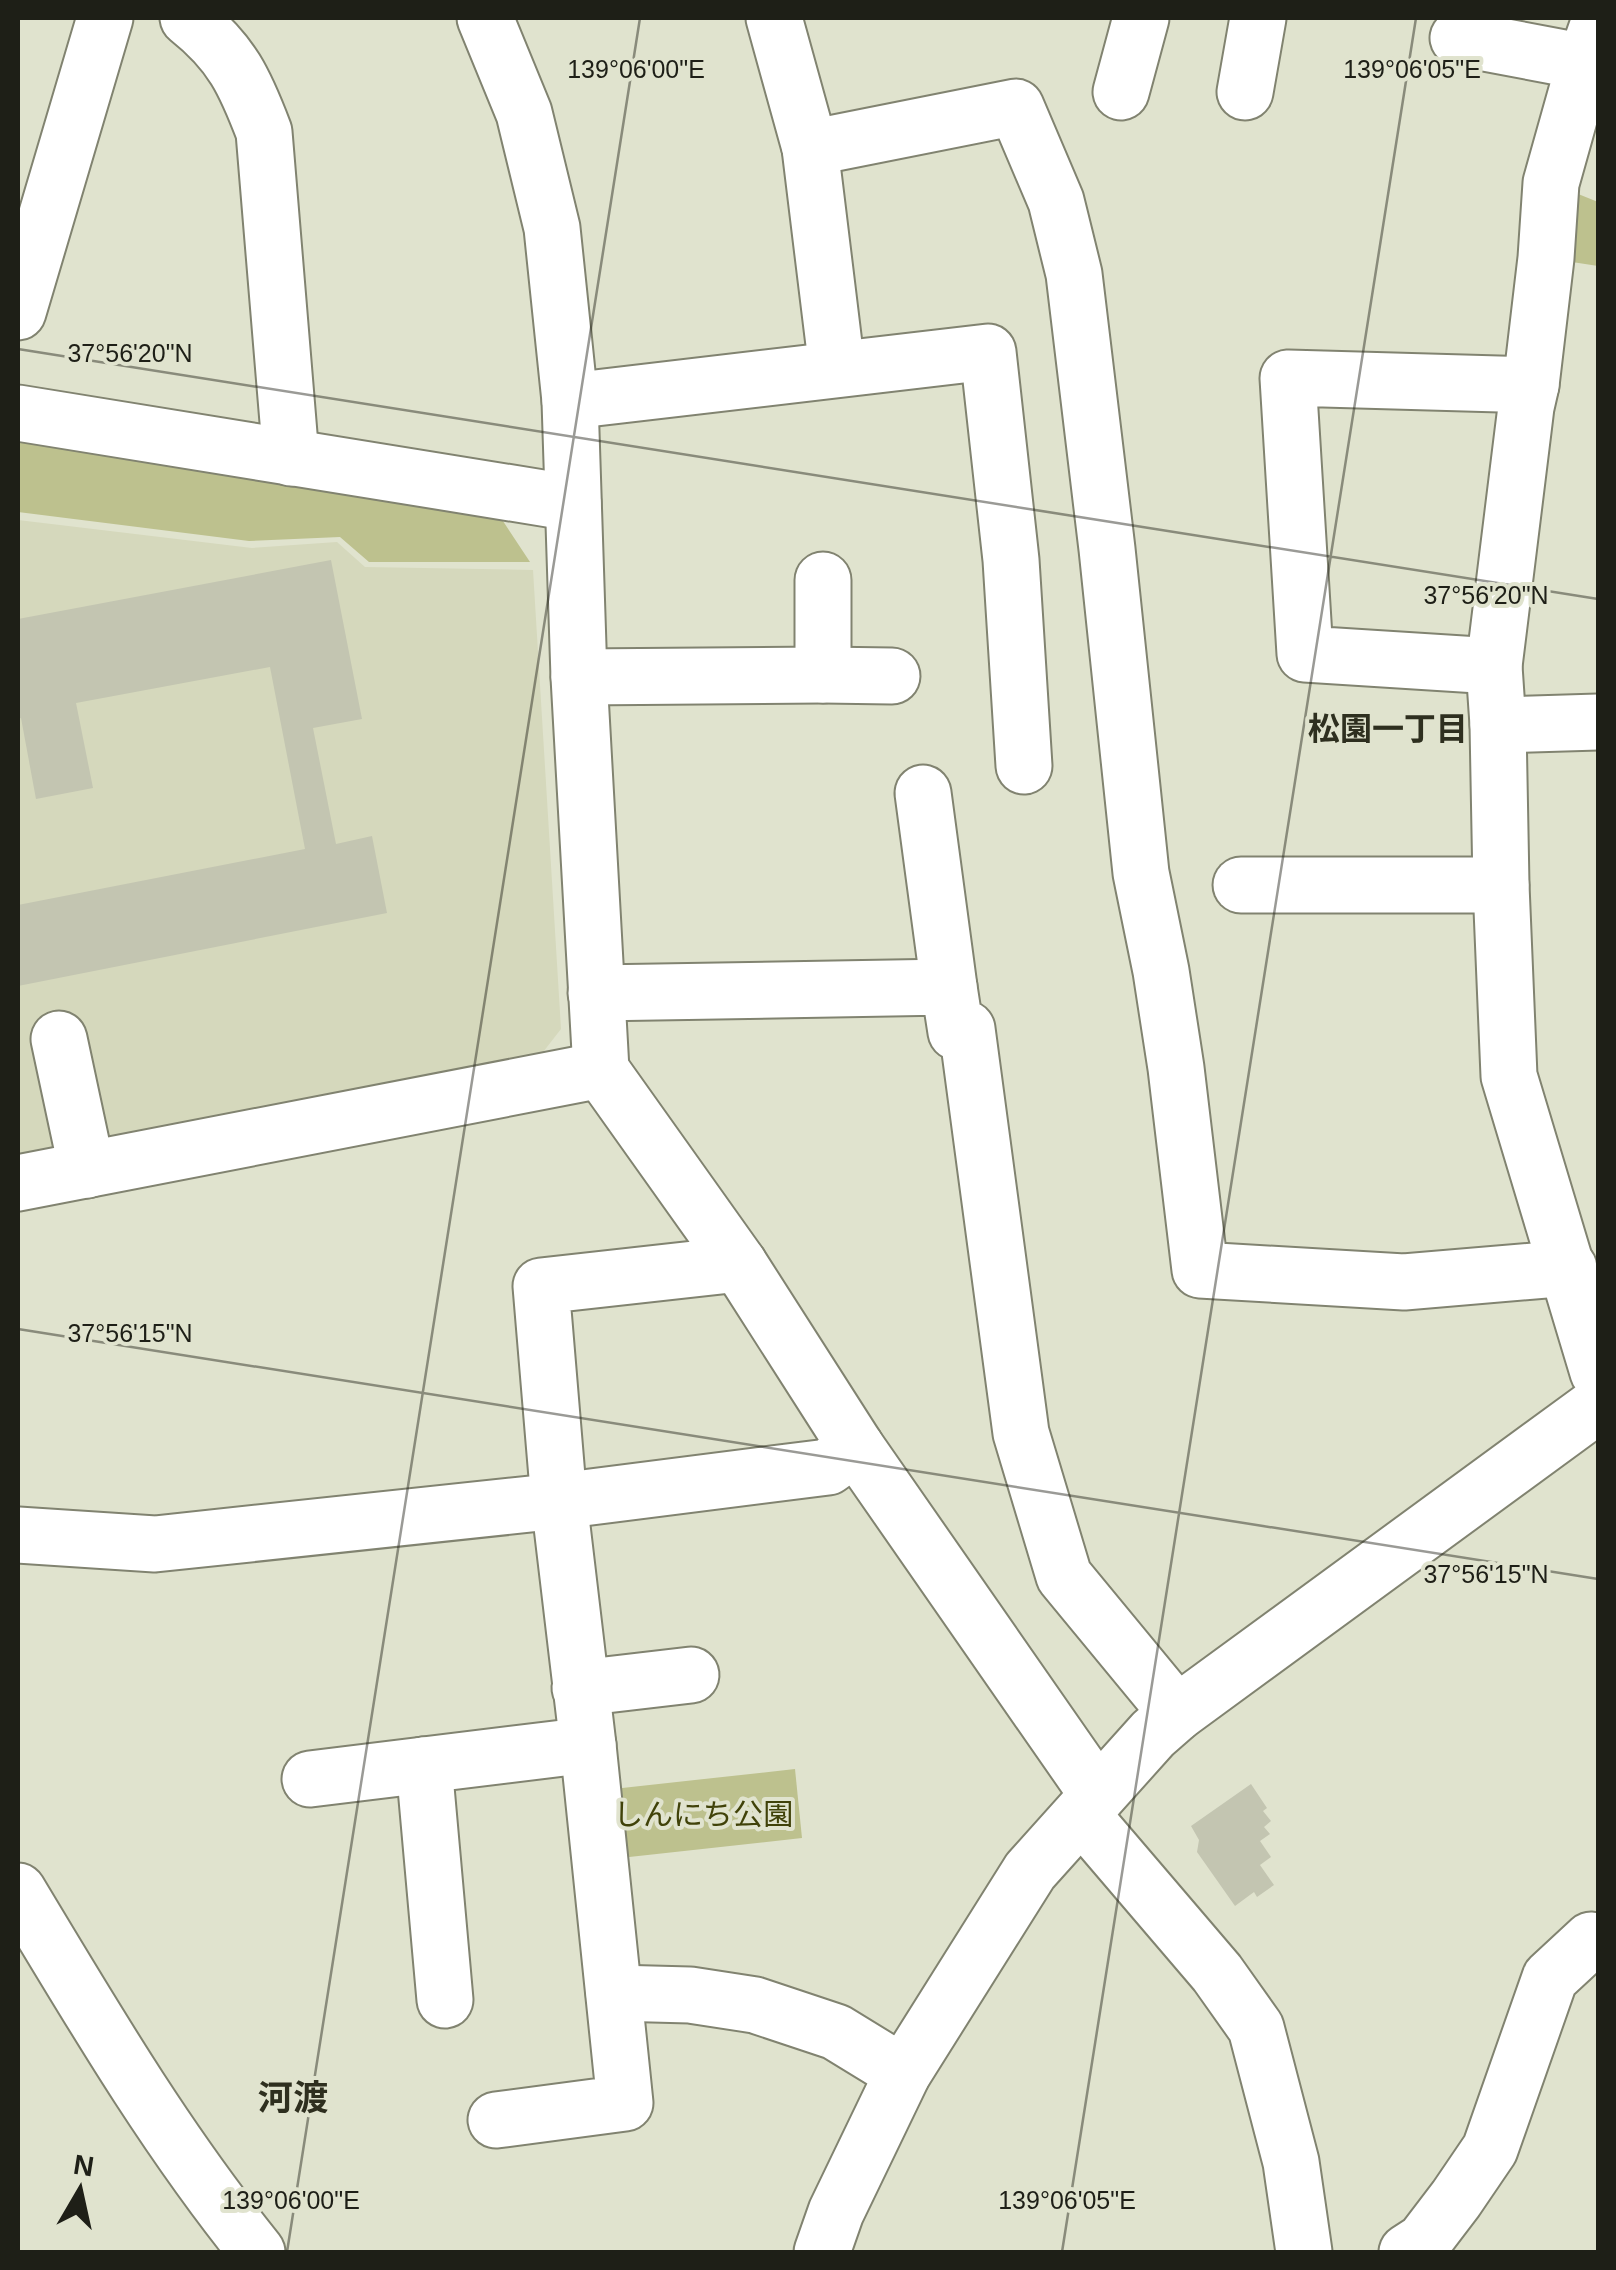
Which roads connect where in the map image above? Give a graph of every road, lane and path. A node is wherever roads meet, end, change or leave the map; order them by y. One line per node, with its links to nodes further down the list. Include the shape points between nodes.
1 (106, 18): 12 (street)
2 (188, 18): 17 (street, via 212,37 245,82 264,132)
3 (485, 18): 15 (street, via 524,113 552,228)
4 (774, 18): 11 (street)
5 (1141, 18): 9 (street)
6 (1258, 18): 10 (street)
7 (1458, 38): 8 (street)
8 (1592, 44): 14 (street, via 1551,183)
9 (1121, 92)
10 (1245, 92)
11 (810, 148): 13 (street); 37 (street, via 1016,107 1056,201 1074,274 1141,873 1173,1048 1200,1270 1404,1282)
12 (18, 312)
13 (838, 369): 15 (street); 26 (street, via 988,352)
14 (1532, 386): 20 (street); 20 (street, via 1288,378 1305,654)
15 (570, 401): 18 (street)
16 (18, 412): 17 (street)
17 (292, 458): 18 (street)
18 (572, 503): 23 (street)
19 (824, 580): 21 (street)
20 (1494, 666): 25 (street)
21 (823, 674): 22 (street); 23 (street)
22 (892, 676)
23 (578, 677): 31 (street)
24 (1598, 722): 25 (street)
25 (1498, 725): 29 (street)
26 (1024, 766)
27 (923, 794): 30 (street)
28 (1241, 885): 29 (street)
29 (1501, 885): 37 (street, via 1509,1076)
30 (949, 987): 31 (street); 45 (street, via 956,1032 968,1029 1021,1432 1064,1576)
31 (596, 993): 33 (street)
32 (59, 1039): 34 (street)
33 (600, 1070): 34 (street); 36 (street)
34 (87, 1170): 35 (street)
35 (18, 1184)
36 (739, 1264): 40 (street); 41 (street, via 541,1286)
37 (1569, 1268): 38 (street)
38 (1598, 1372)
39 (1598, 1405): 45 (street)
40 (856, 1448): 41 (street, via 828,1467); 49 (street)
41 (559, 1501): 42 (street, via 155,1544); 44 (street)
42 (18, 1535)
43 (692, 1674): 44 (street)
44 (580, 1688): 46 (street)
45 (1177, 1713): 49 (street)
46 (588, 1745): 47 (street); 52 (street)
47 (424, 1765): 48 (street); 53 (street)
48 (310, 1778)
49 (1090, 1805): 54 (street, via 1030,1870); 58 (street, via 1256,2028 1291,2162)
50 (18, 1891): 56 (street, via 109,2043)
51 (1596, 1935): 59 (street, via 1550,1978 1490,2149 1424,2241)
52 (614, 1993): 54 (street, via 755,2005 836,2032); 55 (street, via 625,2103)
53 (446, 2000)
54 (902, 2074): 57 (street)
55 (496, 2120)
56 (257, 2252)
57 (822, 2252)
58 (1304, 2252)
59 (1407, 2252)

